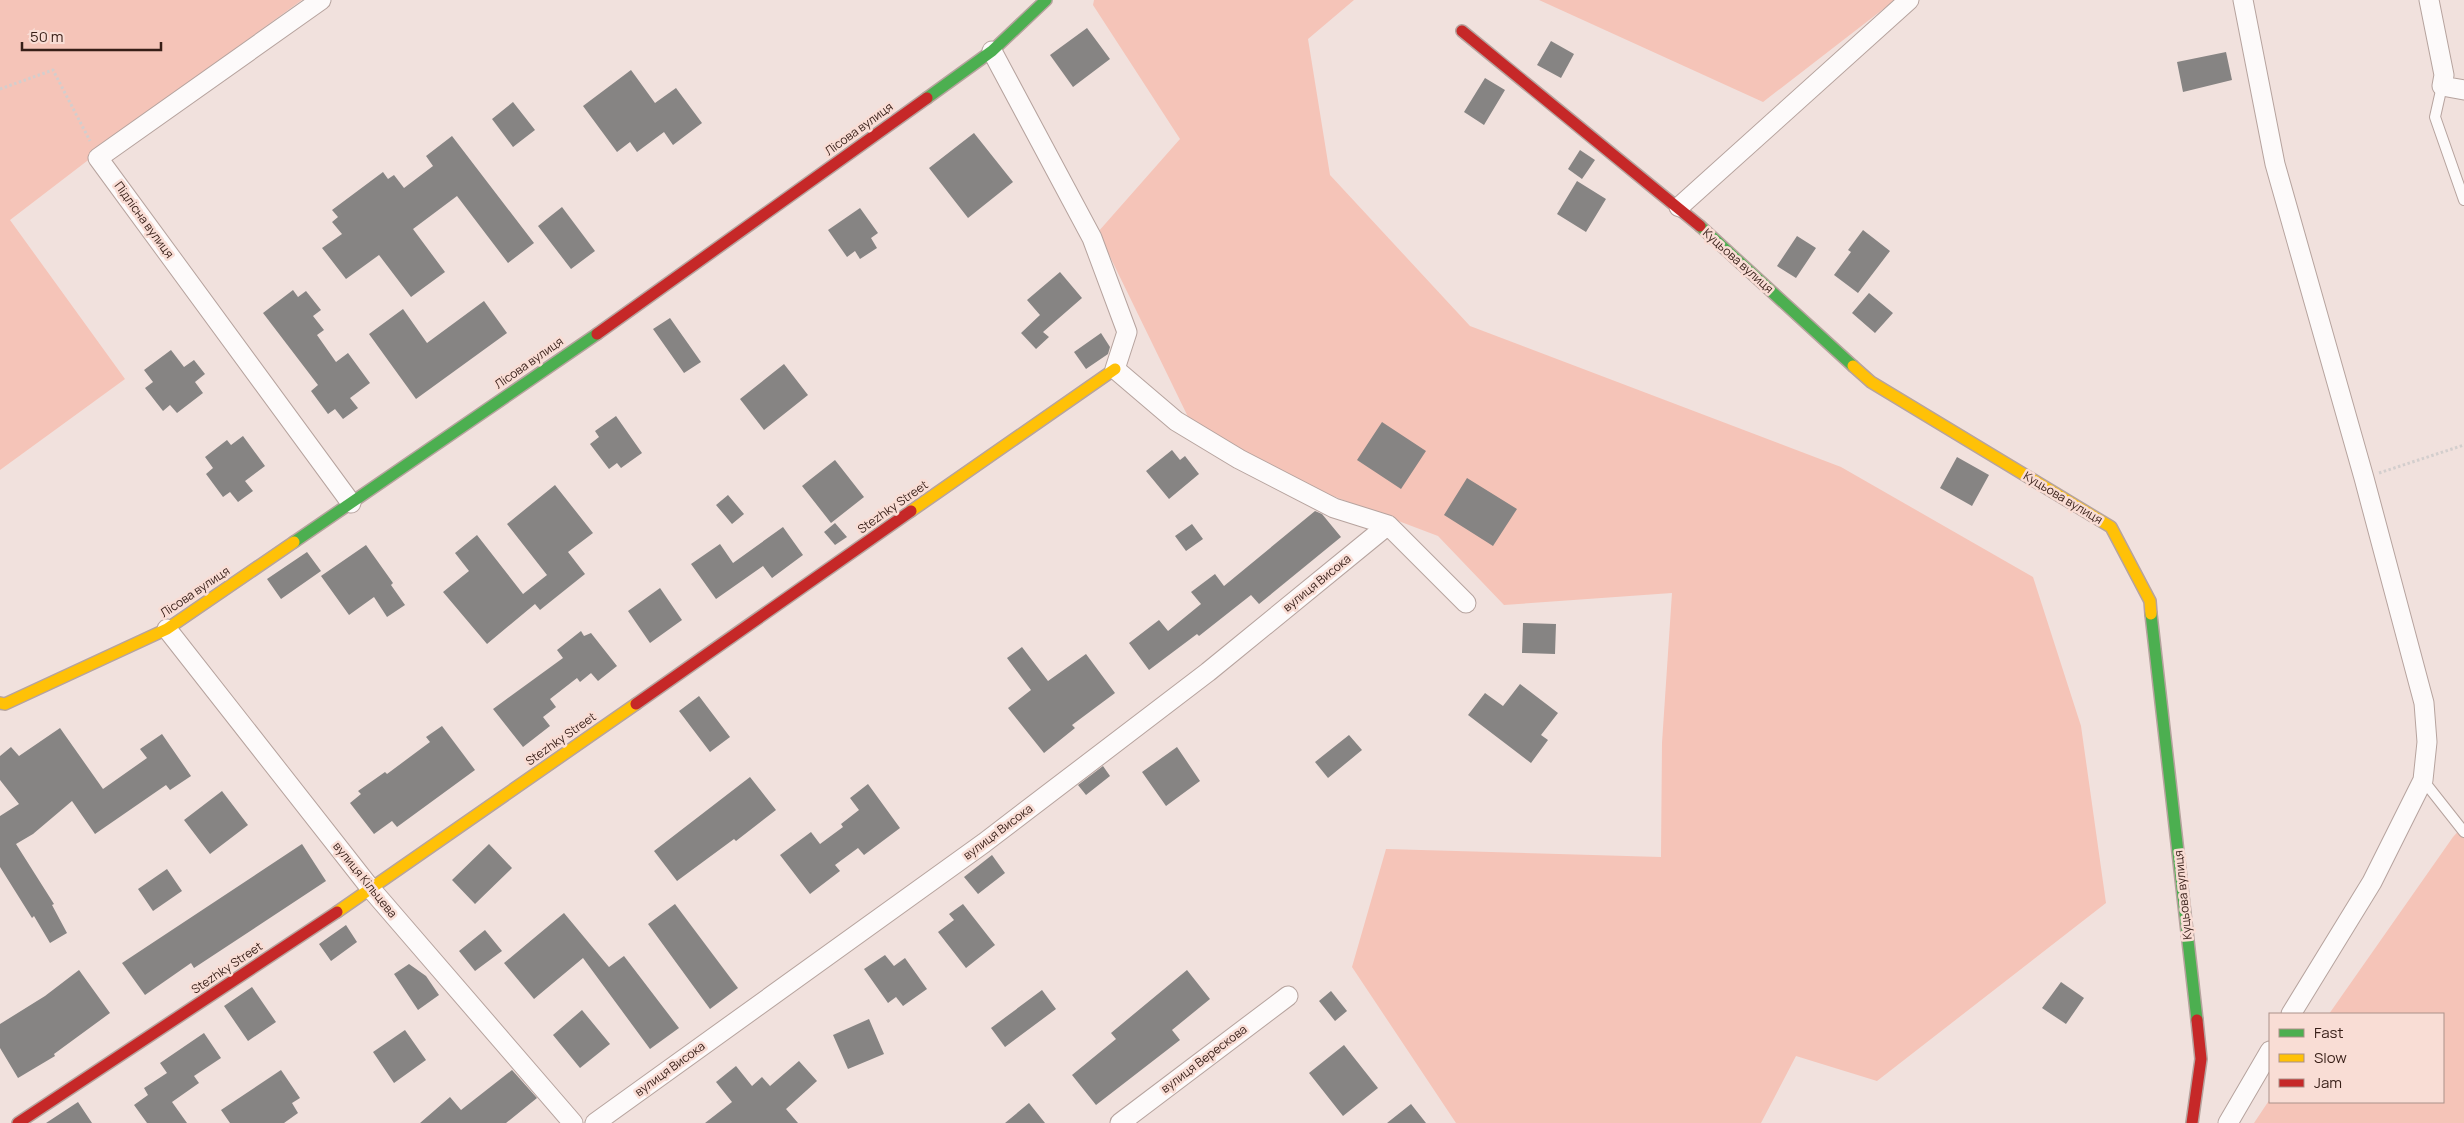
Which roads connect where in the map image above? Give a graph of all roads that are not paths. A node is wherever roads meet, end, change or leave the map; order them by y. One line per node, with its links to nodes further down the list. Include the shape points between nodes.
1 (321, 0): 13 (street, Підлісна вулиця, via 98,158)
2 (1046, 0): 7 (street, Лісова вулиця)
3 (1909, 0): 11 (street)
4 (2244, 0): 18 (street, via 2275,164 2424,703 2427,742)
5 (2429, 0): 8 (street, via 2444,75)
6 (1462, 31): 11 (street, Куцьова вулиця)
7 (992, 51): 12 (street, via 1092,238 1127,332); 13 (street, Лісова вулиця, via 622,316)
8 (2442, 86): 9 (street); 10 (lane, via 2435,117)
9 (2464, 90)
10 (2464, 200)
11 (1679, 207): 28 (street, Куцьова вулиця, via 1871,382 2111,527 2150,601 2201,1059)
12 (1114, 369): 14 (street, via 1176,421 1239,459 1334,508); 20 (street, Stezhky Street)
13 (351, 503): 16 (street, Лісова вулиця)
14 (1388, 525): 15 (street); 26 (street, вулиця Висока, via 1208,672 984,843)
15 (1466, 603)
16 (167, 629): 17 (street, Лісова вулиця); 20 (street, вулиця Кільцева)
17 (0, 704)
18 (2423, 780): 19 (lane); 22 (street, via 2372,882)
19 (2464, 832)
20 (370, 889): 24 (street, Stezhky Street); 25 (street, вулиця Кільцева)
21 (1288, 996): 27 (street, вулиця Верескова)
22 (2293, 1013)
23 (2269, 1053): 29 (street)
24 (18, 1123)
25 (573, 1123)
26 (595, 1123)
27 (1120, 1123)
28 (2192, 1123)
29 (2228, 1123)

